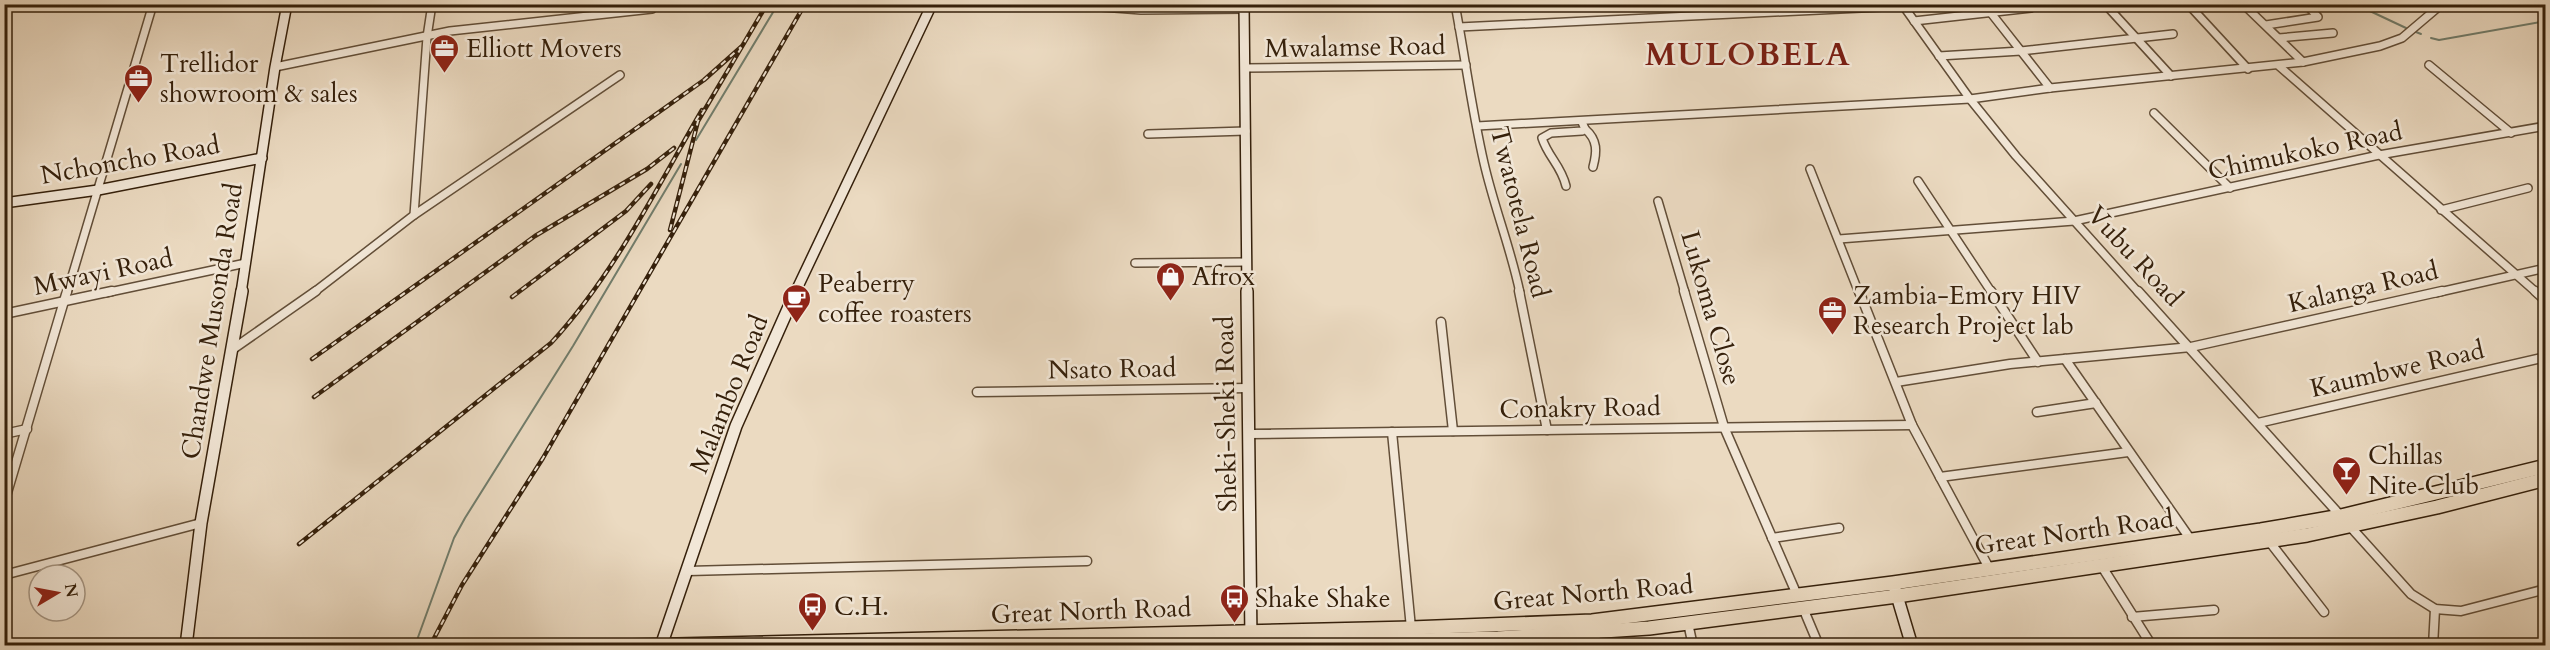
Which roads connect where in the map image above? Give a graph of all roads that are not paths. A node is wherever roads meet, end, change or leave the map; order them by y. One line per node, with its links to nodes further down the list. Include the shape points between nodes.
1 (153, 4): 55 (street)
2 (287, 4): 33 (street, Chandwe Musonda Road)
3 (432, 4): 24 (street)
4 (932, 4): 105 (street, Malambo Road, via 736,426)
5 (1062, 4): 15 (street, via 1141,10)
6 (1455, 4): 21 (street, Twatotela Road)
7 (2069, 4): 14 (street)
8 (2105, 4): 25 (street)
9 (2188, 4): 35 (street)
10 (2243, 4): 20 (street)
11 (2306, 4): 20 (street, via 2318,17)
12 (2442, 4): 29 (street, via 2402,38)
13 (1903, 5): 19 (street, Vubu Road); 21 (street)
14 (2061, 5)
15 (1244, 7): 34 (street, Sheki-Sheki Road)
16 (2031, 8): 18 (street)
17 (652, 9): 24 (street, via 439,32)
18 (1991, 13): 19 (street); 27 (street)
19 (1914, 21): 28 (street, Vubu Road)
20 (2266, 26): 26 (street)
21 (1459, 27): 30 (street, Twatotela Road)
22 (2333, 33): 26 (street)
23 (2173, 34): 25 (street)
24 (427, 37): 33 (street); 59 (street)
25 (2138, 38): 27 (street); 37 (street)
26 (2279, 38): 29 (street)
27 (2021, 51): 28 (street); 38 (street)
28 (1939, 56): 39 (street, Vubu Road)
29 (2303, 62): 32 (street)
30 (1466, 65): 34 (street, Mwalamse Road); 42 (street, Twatotela Road)
31 (2429, 65): 45 (street)
32 (2279, 66): 35 (street); 47 (street)
33 (275, 67): 48 (street, Chandwe Musonda Road)
34 (1245, 68): 44 (street, Sheki-Sheki Road)
35 (2248, 69): 37 (street)
36 (620, 75): 59 (street)
37 (2171, 76): 38 (street)
38 (2050, 88): 39 (street)
39 (1970, 99): 41 (street); 60 (street, Vubu Road)
40 (2154, 113): 53 (street)
41 (1583, 125): 42 (street); 49 (street, via 1597,150); 52 (street, via 1542,138 1562,170)
42 (1477, 126): 86 (street, Twatotela Road, via 1491,193 1512,255)
43 (2546, 126): 45 (street, Chimukoko Road)
44 (1246, 131): 46 (street); 63 (street, Sheki-Sheki Road)
45 (2511, 133): 47 (street, Chimukoko Road)
46 (1149, 134)
47 (2379, 155): 53 (street, Chimukoko Road); 58 (street)
48 (262, 158): 55 (street, Nchoncho Road); 64 (street, Chandwe Musonda Road)
49 (1593, 167)
50 (1810, 169): 62 (street)
51 (1918, 182): 61 (street)
52 (1566, 186)
53 (2230, 188): 60 (street, Chimukoko Road)
54 (2528, 188): 58 (street)
55 (98, 190): 57 (street, Nchoncho Road); 68 (street)
56 (1658, 201): 84 (street, Lukoma Close)
57 (4, 203)
58 (2441, 210): 67 (street)
59 (414, 215): 73 (street, via 333,279)
60 (2074, 221): 61 (street, Chimukoko Road); 72 (street, Vubu Road)
61 (1951, 232): 62 (street, Chimukoko Road); 76 (street)
62 (1839, 239): 77 (street)
63 (1247, 262): 65 (street); 78 (street, Sheki-Sheki Road)
64 (246, 263): 68 (street, Mwayi Road); 73 (street, Chandwe Musonda Road)
65 (1135, 263)
66 (2546, 268): 67 (street, Kalanga Road)
67 (2515, 274): 69 (street); 72 (street, Kalanga Road)
68 (65, 301): 70 (street, Mwayi Road); 85 (street)
69 (2546, 301)
70 (4, 314)
71 (1440, 322): 87 (street)
72 (2191, 347): 75 (street, Kalanga Road); 82 (street, Vubu Road)
73 (233, 349): 97 (street, Chandwe Musonda Road)
74 (2546, 357): 82 (street, Kaumbwe Road)
75 (2065, 358): 76 (street, Kalanga Road); 80 (street)
76 (2038, 362): 77 (street, Kalanga Road)
77 (1896, 382): 83 (street)
78 (1248, 388): 79 (street, Nsato Road); 90 (street, Sheki-Sheki Road)
79 (977, 392)
80 (2096, 404): 81 (street); 91 (street)
81 (2037, 412)
82 (2258, 423): 96 (street, Vubu Road)
83 (1912, 425): 84 (street, Conakry Road); 93 (street)
84 (1724, 427): 86 (street, Conakry Road); 99 (street, Lukoma Close)
85 (27, 429): 89 (street); 95 (street)
86 (1547, 430): 87 (street, Conakry Road)
87 (1453, 431): 88 (street, Conakry Road)
88 (1392, 432): 90 (street, Conakry Road); 115 (street)
89 (4, 434)
90 (1249, 434): 117 (street, Sheki-Sheki Road)
91 (2128, 452): 93 (street); 100 (street)
92 (2546, 466): 96 (main road, Great North Road)
93 (1940, 477): 104 (street)
94 (2546, 479): 96 (main road, Great North Road)
95 (4, 503)
96 (2346, 521): 100 (main road, Great North Road); 101 (main road, Great North Road); 110 (street, Vubu Road, via 2411,594)
97 (201, 524): 106 (street); 120 (street, Chandwe Musonda Road)
98 (1839, 528): 99 (street)
99 (1772, 538): 109 (street, Lukoma Close)
100 (2191, 540): 104 (main road, Great North Road)
101 (2270, 541): 103 (main road, Great North Road); 112 (street)
102 (1087, 561): 105 (street)
103 (2101, 565): 107 (main road, Great North Road); 113 (street)
104 (1989, 568): 107 (main road, Great North Road)
105 (688, 571): 122 (street, Malambo Road)
106 (4, 575)
107 (1895, 589): 109 (main road, Great North Road); 126 (street)
108 (2546, 589): 110 (street, via 2461,611)
109 (1800, 602): 114 (main road, Great North Road); 116 (main road, Great North Road); 125 (street, Lukoma Close)
110 (2435, 609): 128 (street)
111 (2214, 610): 113 (street)
112 (2324, 612)
113 (2132, 617): 127 (street)
114 (1688, 623): 116 (main road, Great North Road); 124 (street)
115 (1411, 628): 116 (main road, Great North Road); 117 (main road, Great North Road)
116 (1595, 633): 119 (main road, Great North Road)
117 (1252, 640): 118 (main road, Great North Road); 119 (main road, Great North Road); 123 (main road, Great North Road)
118 (964, 642): 122 (main road, Great North Road)
119 (1396, 643)
120 (186, 645)
121 (633, 645): 122 (main road, Great North Road)
122 (662, 645)
123 (1163, 645)
124 (1693, 645)
125 (1819, 645)
126 (1912, 645)
127 (2152, 645)
128 (2433, 645)

